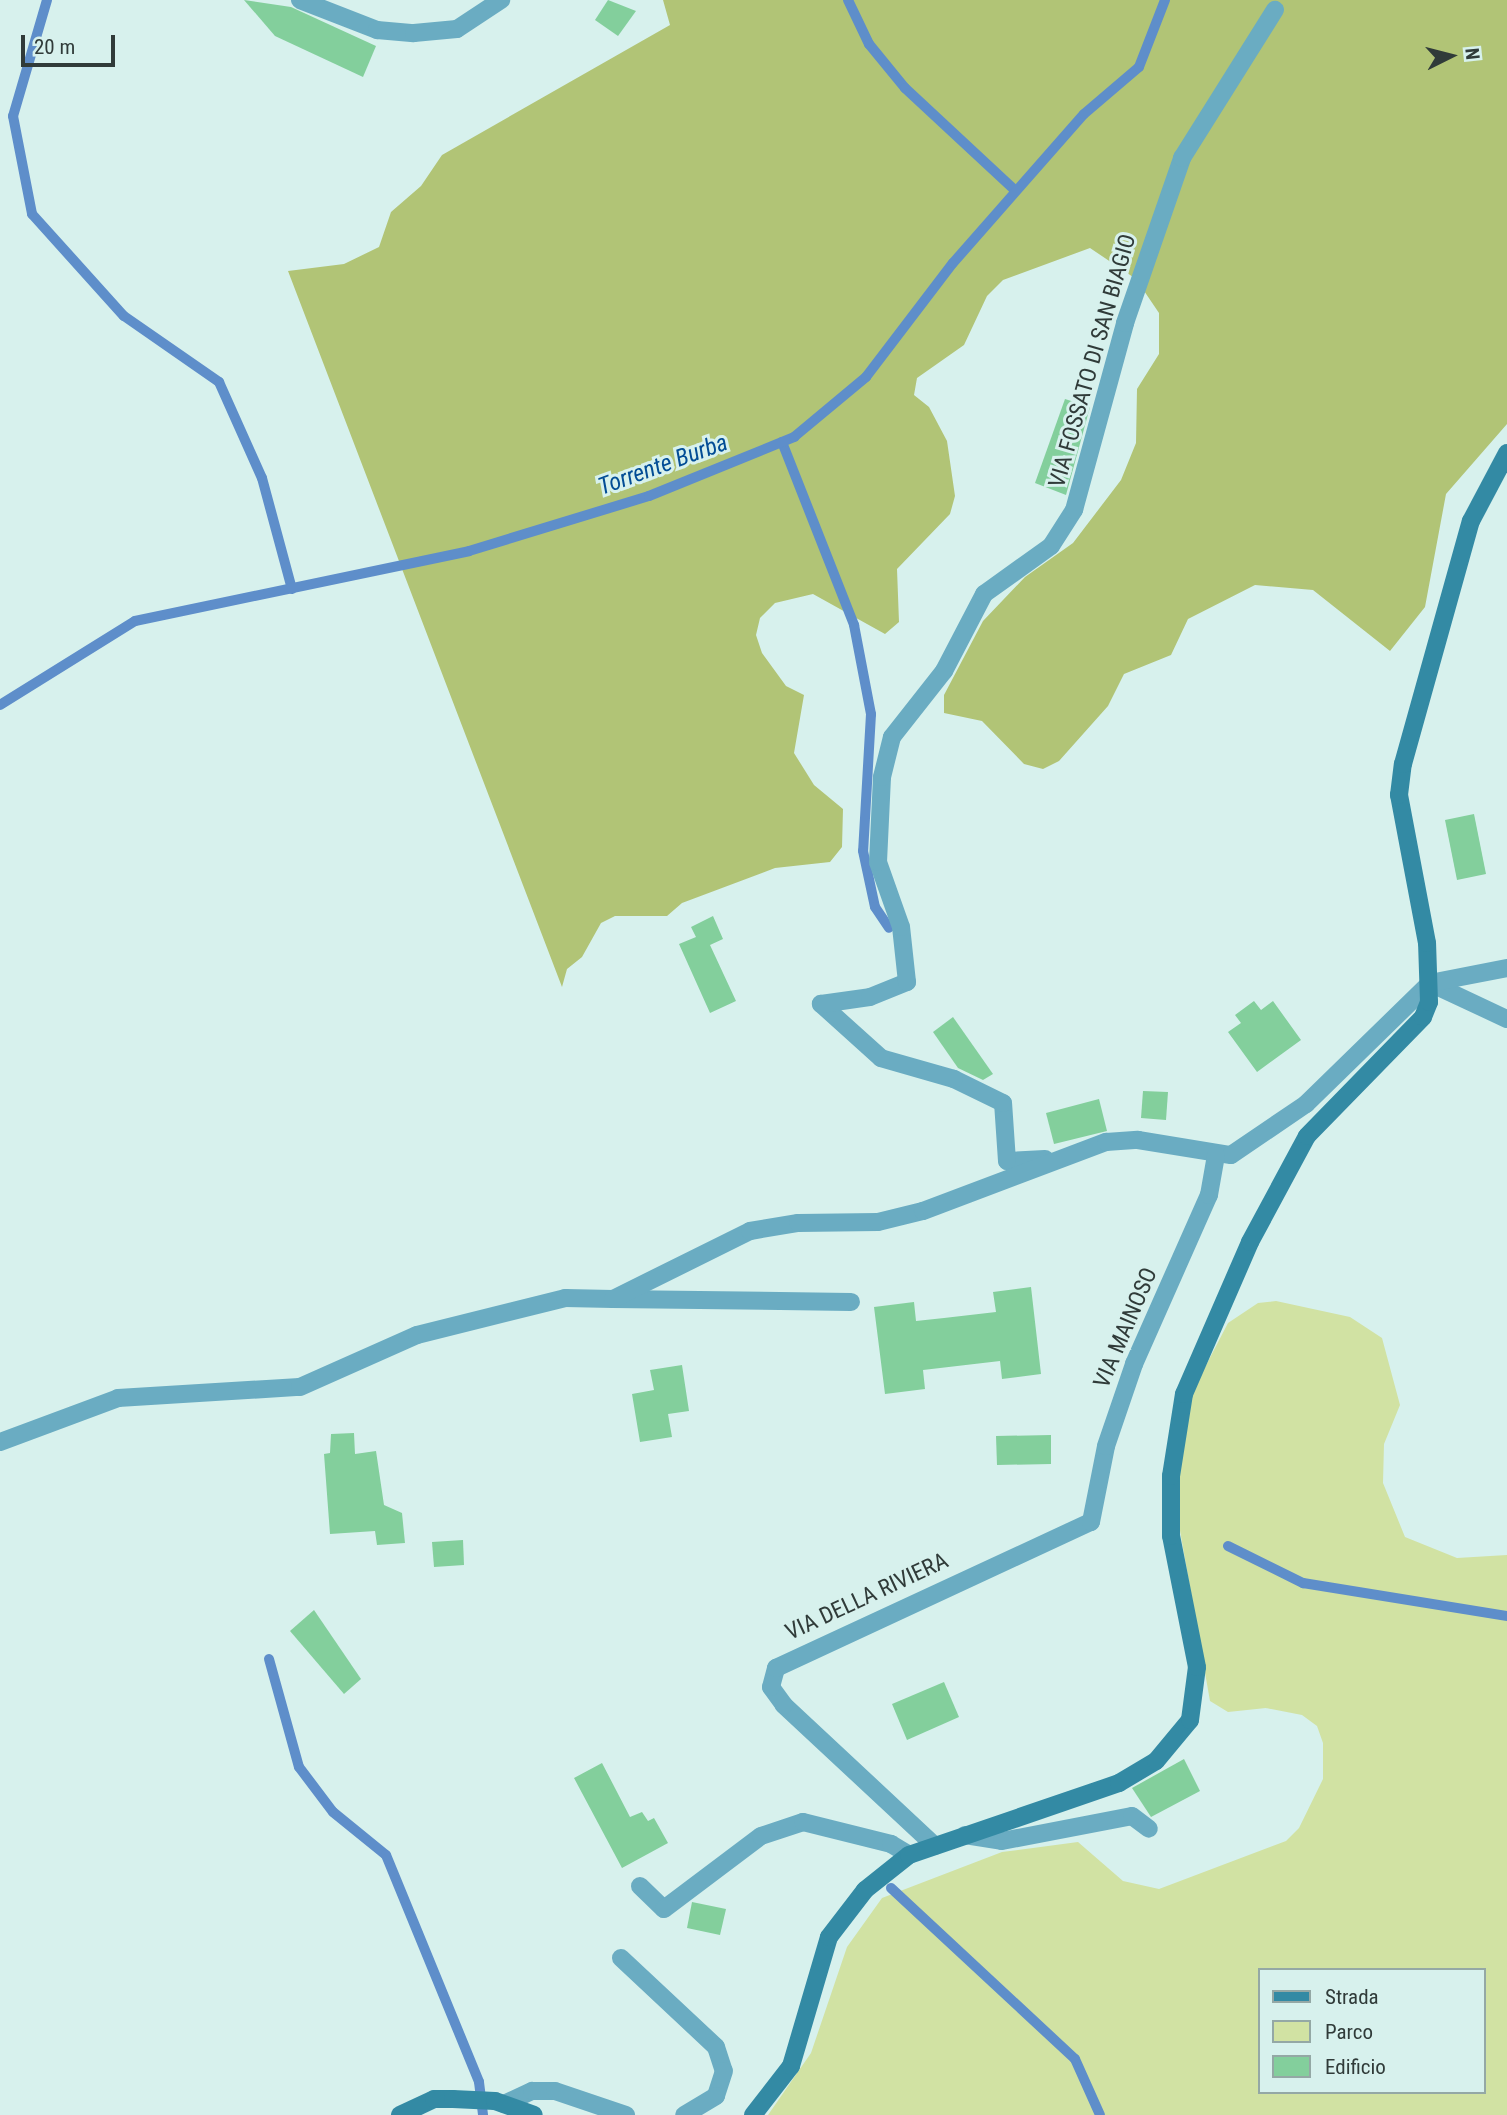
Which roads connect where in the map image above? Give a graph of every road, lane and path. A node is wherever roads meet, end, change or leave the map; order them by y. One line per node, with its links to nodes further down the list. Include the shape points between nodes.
1 (300, 0): 2 (street, via 377,30 414,33 457,29)
2 (501, 0)
3 (1275, 9): 9 (street, VIA FOSSATO DI SAN BIAGIO, via 1182,158 1125,323 1074,510 1051,546 984,594 944,671 892,737 881,777 878,862 901,927 907,982 821,1004 881,1058 954,1079 1003,1103 1002,1158)
4 (1507, 453): 6 (street, via 1471,521 1403,764 1399,795)
5 (1507, 968): 6 (street)
6 (1430, 983): 7 (street); 8 (street, via 1273,1131 1246,1150); 15 (street, via 1423,1017 1307,1136 1245,1253 1184,1394 1171,1476 1171,1536 1197,1667 1190,1720 1156,1761 1119,1783)
7 (1507, 1019)
8 (1216, 1156): 9 (street, via 1138,1140 1106,1142); 13 (street, VIA MAINOSO, via 1209,1195 1110,1434)
9 (1055, 1161): 10 (street, via 889,1219 750,1231)
10 (612, 1299): 11 (street); 12 (street, via 565,1298 417,1335 300,1387 118,1398)
11 (851, 1302)
12 (0, 1442)
13 (1091, 1522): 16 (street, VIA DELLA RIVIERA, via 776,1668 771,1687 784,1705)
14 (1149, 1829): 15 (street, via 1132,1816 1002,1841)
15 (965, 1835): 16 (street)
16 (936, 1846): 17 (street)
17 (909, 1855): 18 (street, via 891,1844 803,1822 761,1836 664,1909); 25 (street, via 844,1912 817,1974 792,2066)
18 (640, 1885)
19 (621, 1958): 24 (street, via 716,2047 724,2071 716,2096)
20 (500, 2102): 21 (street, via 434,2099); 22 (street); 23 (street, via 532,2091 555,2091)
21 (400, 2115)
22 (534, 2115)
23 (626, 2115)
24 (684, 2115)
25 (753, 2115)

